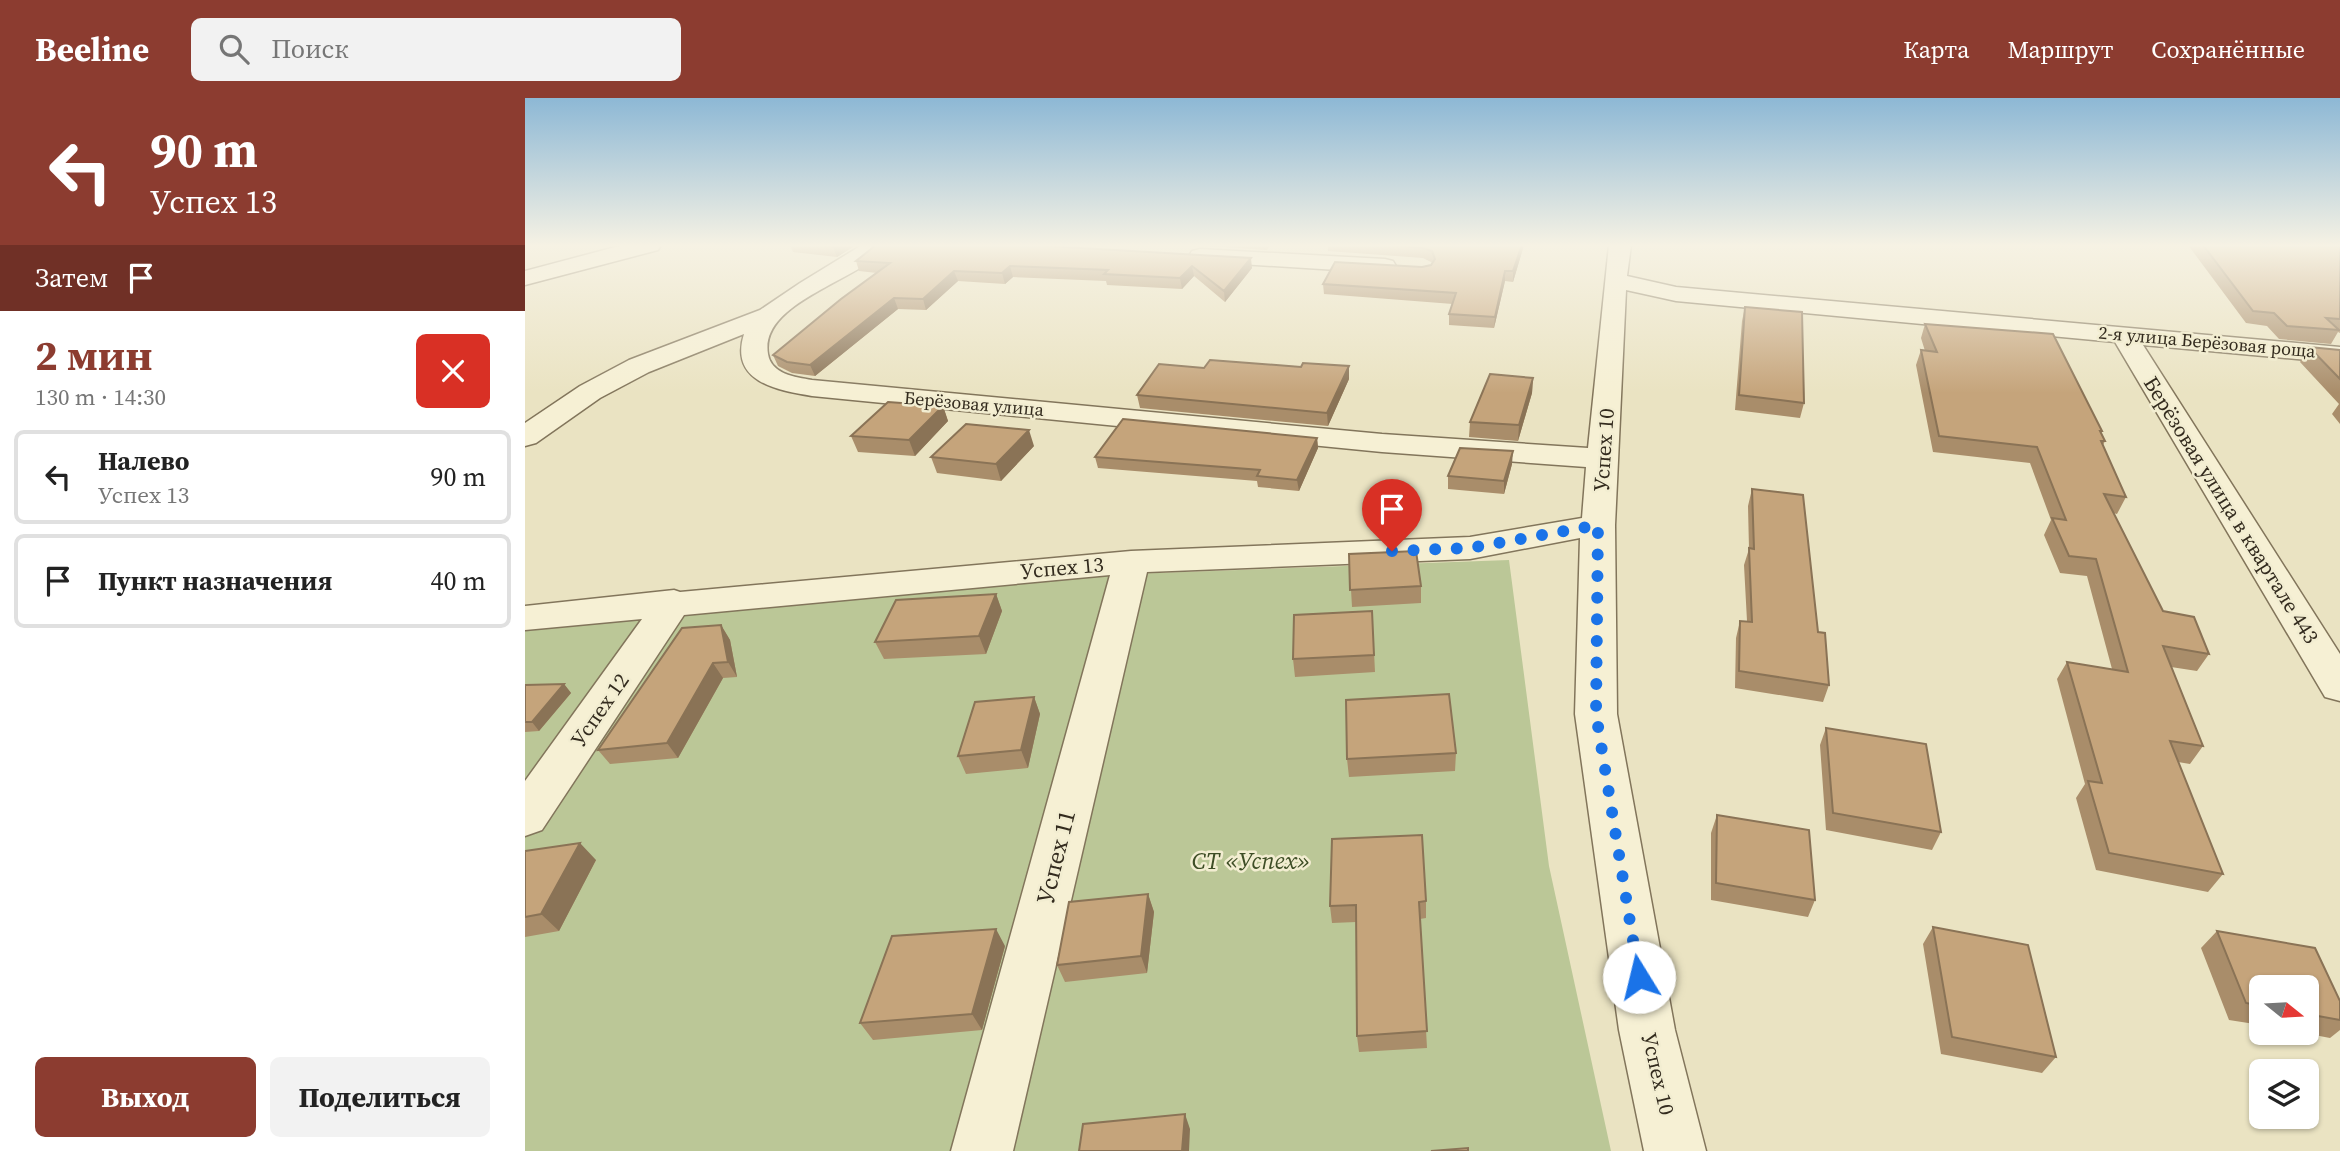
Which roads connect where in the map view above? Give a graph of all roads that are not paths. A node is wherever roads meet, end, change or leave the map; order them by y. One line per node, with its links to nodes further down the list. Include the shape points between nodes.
1 (802, 294): 4 (street)
2 (1616, 294): 8 (street, Успех 10)
3 (1678, 294): 5 (street, 2-я улица Берёзовая роща)
4 (768, 316): 7 (street, via 639,366 590,392); 8 (street, Берёзовая улица, via 755,335 754,360 760,371 784,383 812,388 1382,443)
5 (2123, 334): 6 (street, 2-я улица Берёзовая роща); 13 (street, Берёзовая улица в квартале 443)
6 (2340, 355)
7 (525, 437)
8 (1604, 459): 9 (street, Успех 10)
9 (1598, 525): 10 (street, Успех 13, via 1470,548); 16 (street, Успех 10, via 1596,714 1647,1030)
10 (1131, 562): 11 (street, Успех 13); 15 (street, Успех 11)
11 (674, 602): 12 (street, Успех 13); 14 (street, Успех 12)
12 (525, 618)
13 (2340, 687)
14 (525, 817)
15 (982, 1151)
16 (1675, 1151)

